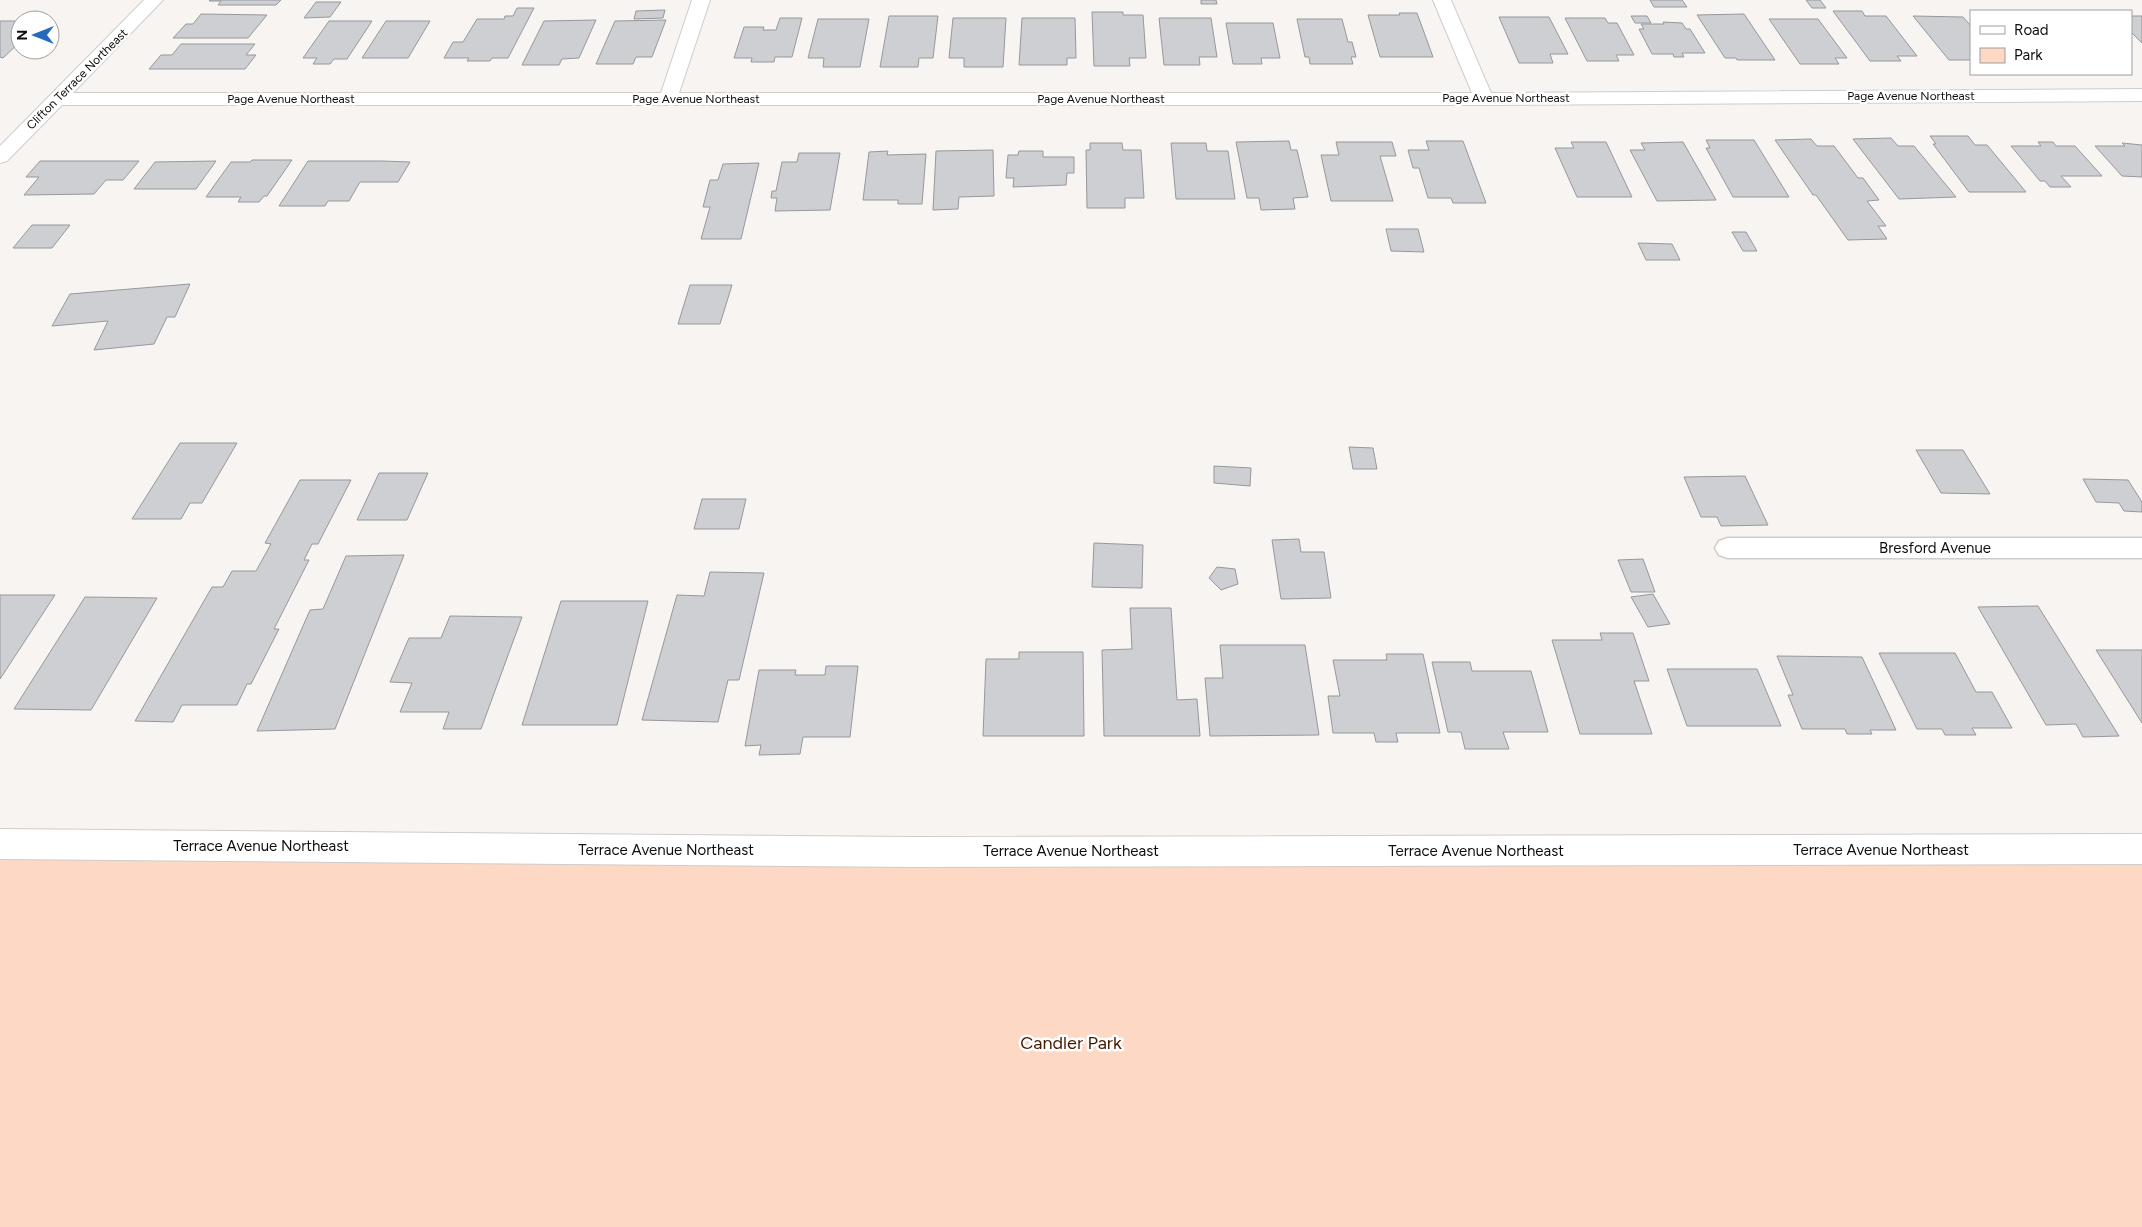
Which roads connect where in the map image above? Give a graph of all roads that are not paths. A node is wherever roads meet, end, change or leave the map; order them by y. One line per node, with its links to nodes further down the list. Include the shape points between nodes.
1 (154, 0): 5 (street, Clifton Terrace Northeast)
2 (701, 0): 6 (street)
3 (1442, 0): 7 (street)
4 (2142, 95): 7 (street, Page Avenue Northeast)
5 (59, 99): 6 (street, Page Avenue Northeast); 8 (street, Clifton Terrace Northeast)
6 (668, 99): 7 (street, Page Avenue Northeast)
7 (1484, 99)
8 (0, 157)
9 (1728, 548): 10 (lane, Bresford Avenue)
10 (2142, 548)
11 (0, 844): 12 (street, Terrace Avenue Northeast, via 915,852)
12 (2142, 849)

